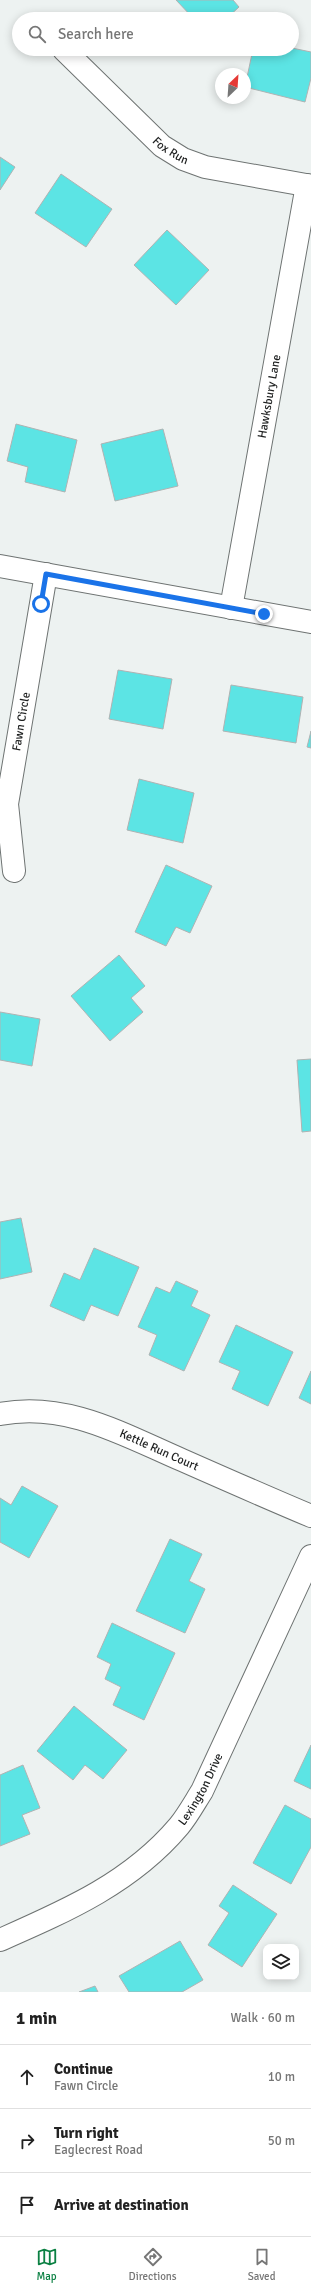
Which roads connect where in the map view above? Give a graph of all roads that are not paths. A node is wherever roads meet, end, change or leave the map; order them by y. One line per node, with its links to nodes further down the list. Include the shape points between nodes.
1 (70, 56): 2 (street, Fox Run, via 162,146 183,158 205,167)
2 (309, 186): 5 (street, Hawksbury Lane)
3 (0, 566): 4 (street)
4 (46, 574): 5 (street); 7 (street, Fawn Circle, via 7,804)
5 (230, 608): 6 (street)
6 (311, 622)
7 (14, 871)
8 (0, 1414): 9 (street, Kettle Run Court, via 35,1410 56,1412 97,1423)
9 (311, 1516)
10 (311, 1556): 11 (street, Lexington Drive, via 202,1791 180,1825 134,1868 90,1899)
11 (0, 1940)

